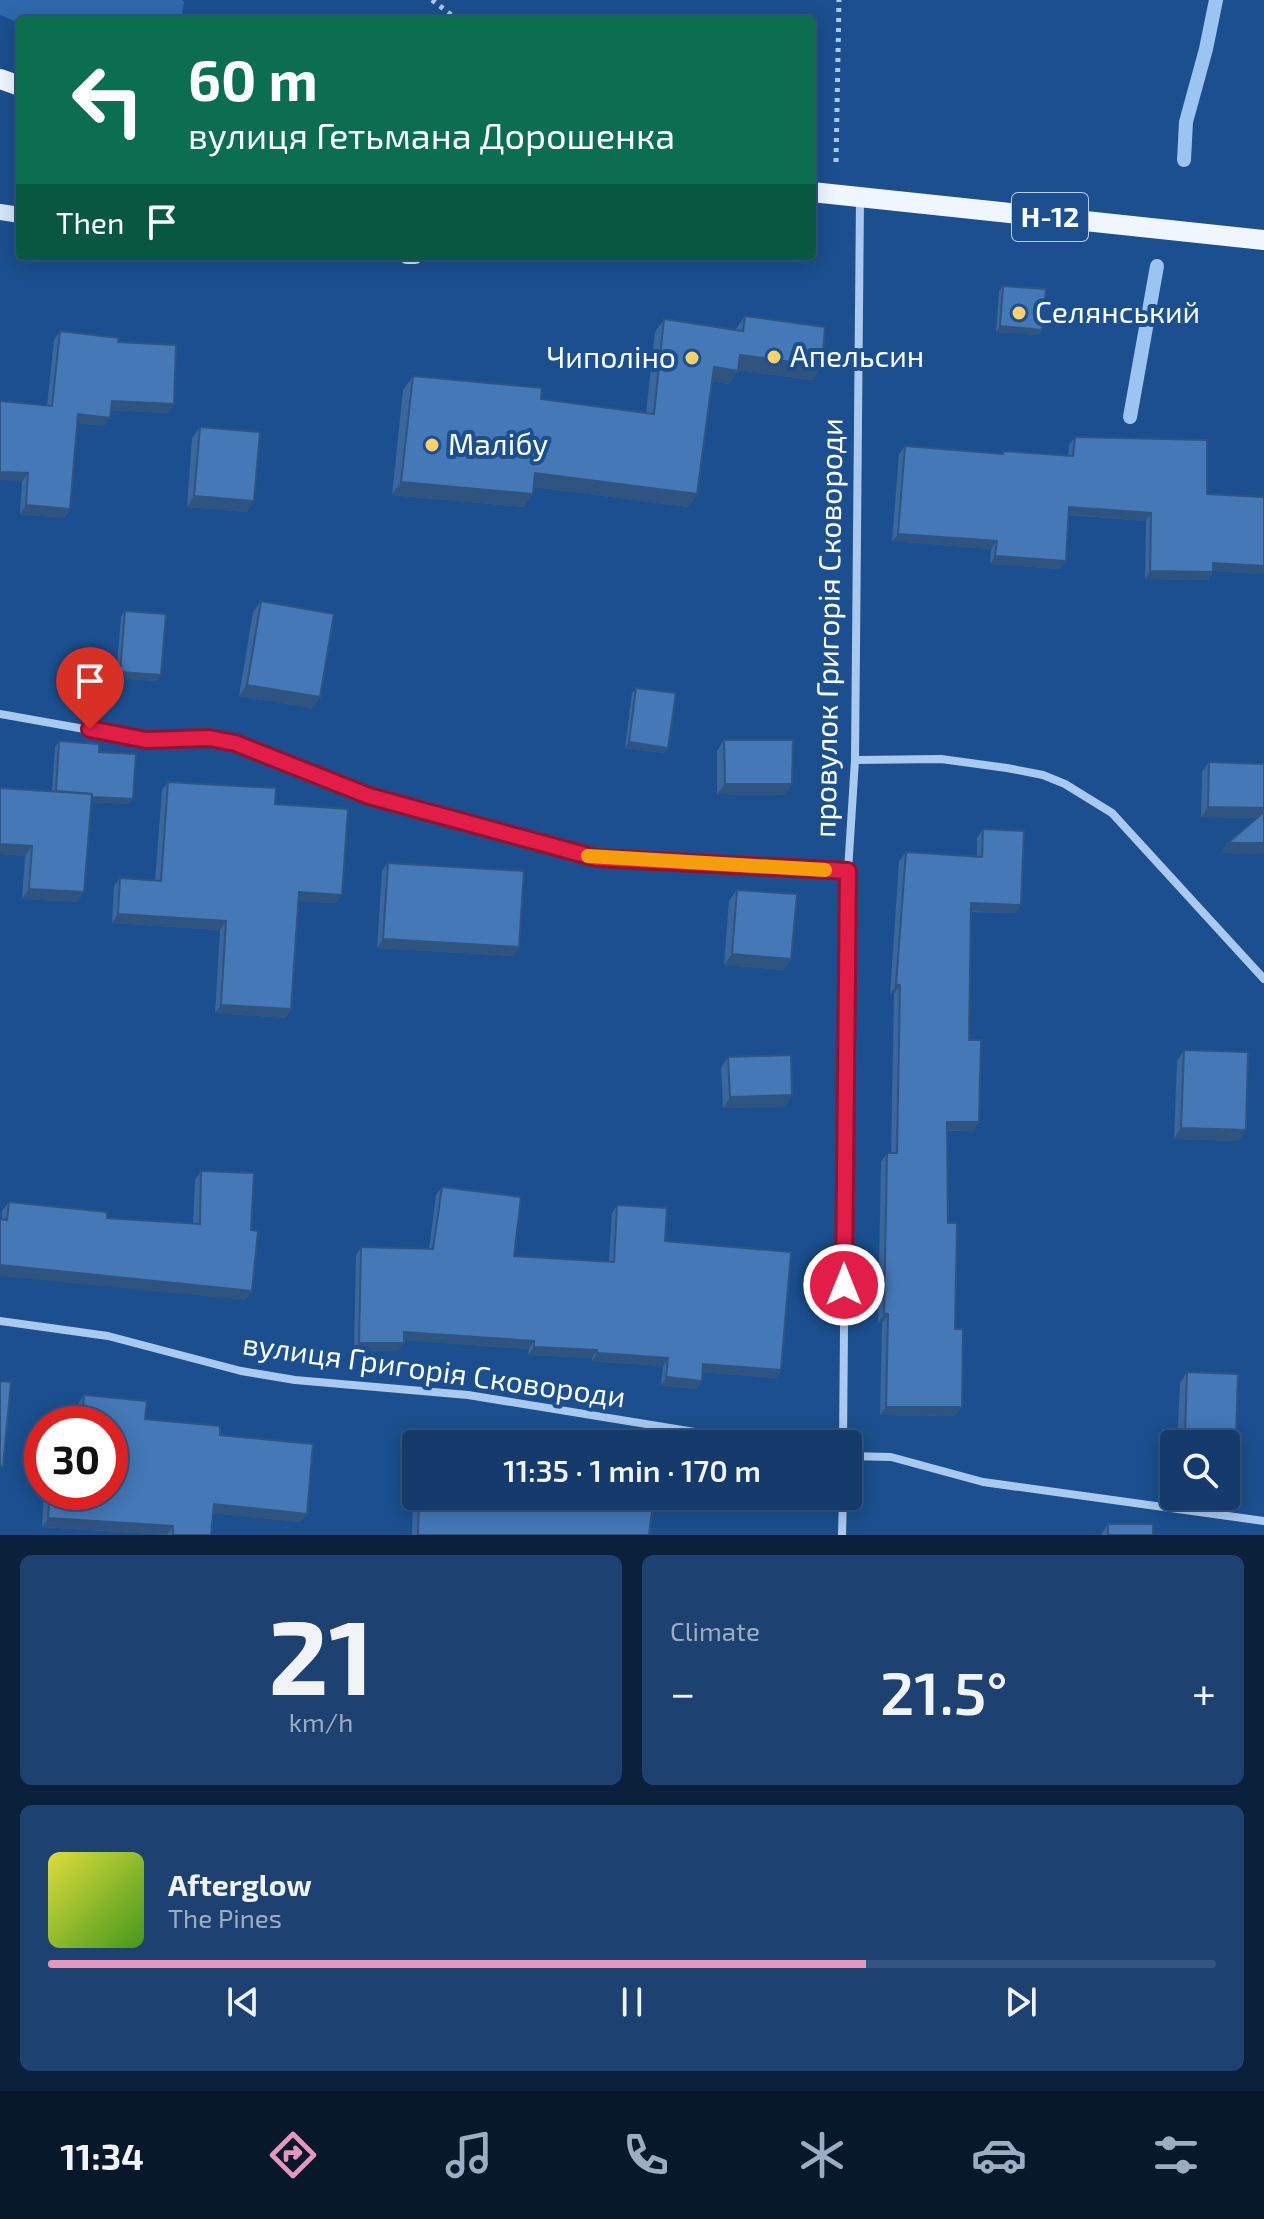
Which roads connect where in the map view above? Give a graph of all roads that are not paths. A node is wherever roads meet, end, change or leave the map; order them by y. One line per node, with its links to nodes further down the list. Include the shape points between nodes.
1 (816, 193): 2 (main road, Н-12)
2 (835, 195): 3 (main road, Н-12); 4 (main road)
3 (860, 197): 5 (main road, Н-12); 7 (street, провулок Григорія Сковороди)
4 (816, 203)
5 (1264, 240)
6 (0, 714): 8 (street, via 146,740 209,738 235,743 369,796 596,858)
7 (855, 760): 8 (street, провулок Григорія Сковороди); 9 (street, via 941,759 1007,768 1043,775 1084,795 1112,813)
8 (848, 871): 12 (street, провулок Григорія Сковороди)
9 (1264, 979)
10 (0, 1321): 11 (street, вулиця Григорія Сковороди, via 108,1336 295,1380 468,1395)
11 (683, 1430)
12 (843, 1430)
13 (862, 1456): 15 (street, via 891,1457 983,1482)
14 (843, 1510): 16 (street)
15 (1264, 1521)
16 (842, 1535)

